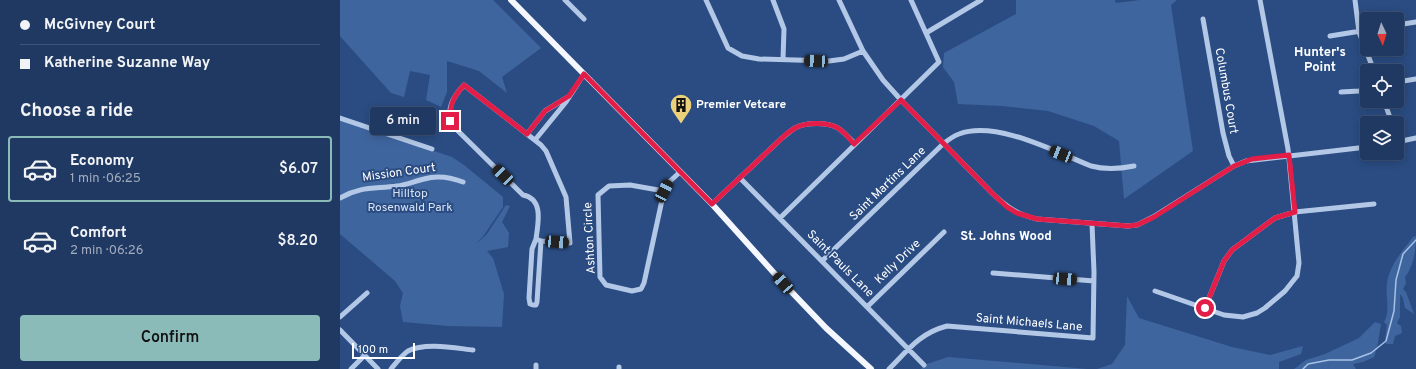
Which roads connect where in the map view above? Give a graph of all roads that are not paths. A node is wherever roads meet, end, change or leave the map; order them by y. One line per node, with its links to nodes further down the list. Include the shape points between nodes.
1 (511, 0): 20 (main road)
2 (706, 0): 18 (street, via 728,48 748,58)
3 (773, 0): 18 (street, via 784,29)
4 (839, 0): 17 (street)
5 (911, 0): 15 (street)
6 (981, 0): 15 (street)
7 (1260, 0): 38 (street)
8 (1355, 0): 14 (street)
9 (568, 1): 10 (street)
10 (584, 19)
11 (1203, 19): 40 (street, Columbus Court, via 1223,133)
12 (1416, 22): 13 (street)
13 (1404, 24)
14 (1359, 32): 16 (street); 19 (street)
15 (926, 33): 26 (street, via 939,62)
16 (1330, 36)
17 (862, 51): 18 (street, via 837,61); 26 (street, via 882,80)
18 (783, 59)
19 (1372, 64)
20 (584, 74): 25 (street); 41 (main road)
21 (1416, 79): 22 (street)
22 (1404, 81)
23 (1360, 91): 24 (street)
24 (1341, 92)
25 (569, 96): 27 (street); 29 (street)
26 (901, 100): 34 (street); 35 (street)
27 (544, 113): 29 (street); 30 (street)
28 (340, 118): 37 (street)
29 (552, 120): 32 (street)
30 (527, 134): 32 (street); 52 (street, via 464,85 455,95 450,108 452,126 523,195 536,203 539,213)
31 (1416, 138): 33 (street)
32 (534, 140): 52 (street, via 546,151 566,197 570,243)
33 (1404, 140)
34 (854, 144): 42 (street, via 839,129 829,125 803,125 782,138); 49 (street)
35 (943, 144): 39 (street, Saint Martins Lane, via 965,132 999,133 1017,137 1090,166 1117,169); 50 (street, via 997,198 1017,213 1037,219); 53 (street, Saint Martins Lane)
36 (1360, 148): 38 (street)
37 (432, 149)
38 (1289, 155): 40 (street, via 1252,159); 48 (street)
39 (1134, 166)
40 (1234, 166): 50 (street, via 1146,222 1128,226)
41 (680, 172): 44 (street, Ashton Circle, via 668,183); 46 (main road)
42 (740, 178): 46 (street); 49 (street, Saint Pauls Lane)
43 (463, 182): 45 (street, Mission Court, via 454,178 436,177 397,186 358,190)
44 (664, 191): 44 (street, Ashton Circle, via 641,289 632,291 606,285 600,277 598,195 610,186)
45 (340, 198)
46 (712, 204): 69 (main road, via 826,328)
47 (1374, 204): 48 (street)
48 (1295, 212): 59 (street, via 1275,218 1232,250 1224,261); 59 (street, via 1299,263 1297,276 1285,291 1265,308 1249,316 1224,315)
49 (780, 218): 53 (street, Saint Pauls Lane)
50 (1092, 224): 55 (street, Saint Michaels Lane)
51 (944, 232): 58 (street, Kelly Drive)
52 (539, 240): 52 (street, via 532,249 529,298 530,304 533,305 537,302)
53 (822, 261): 58 (street, Saint Pauls Lane)
54 (993, 273): 55 (street)
55 (1094, 281): 62 (street, Saint Michaels Lane, via 1093,338 947,326 922,336)
56 (1155, 291): 59 (street)
57 (367, 293): 60 (street)
58 (867, 306): 62 (street, Saint Pauls Lane)
59 (1205, 308)
60 (340, 317)
61 (340, 330): 64 (street)
62 (909, 349): 65 (street, Saint Pauls Lane); 70 (street, Saint Michaels Lane)
63 (473, 350): 68 (street, via 431,346 416,348 407,352)
64 (364, 356): 66 (street); 67 (street)
65 (924, 365)
66 (351, 369)
67 (378, 369)
68 (391, 369)
69 (871, 369)
70 (889, 369)

